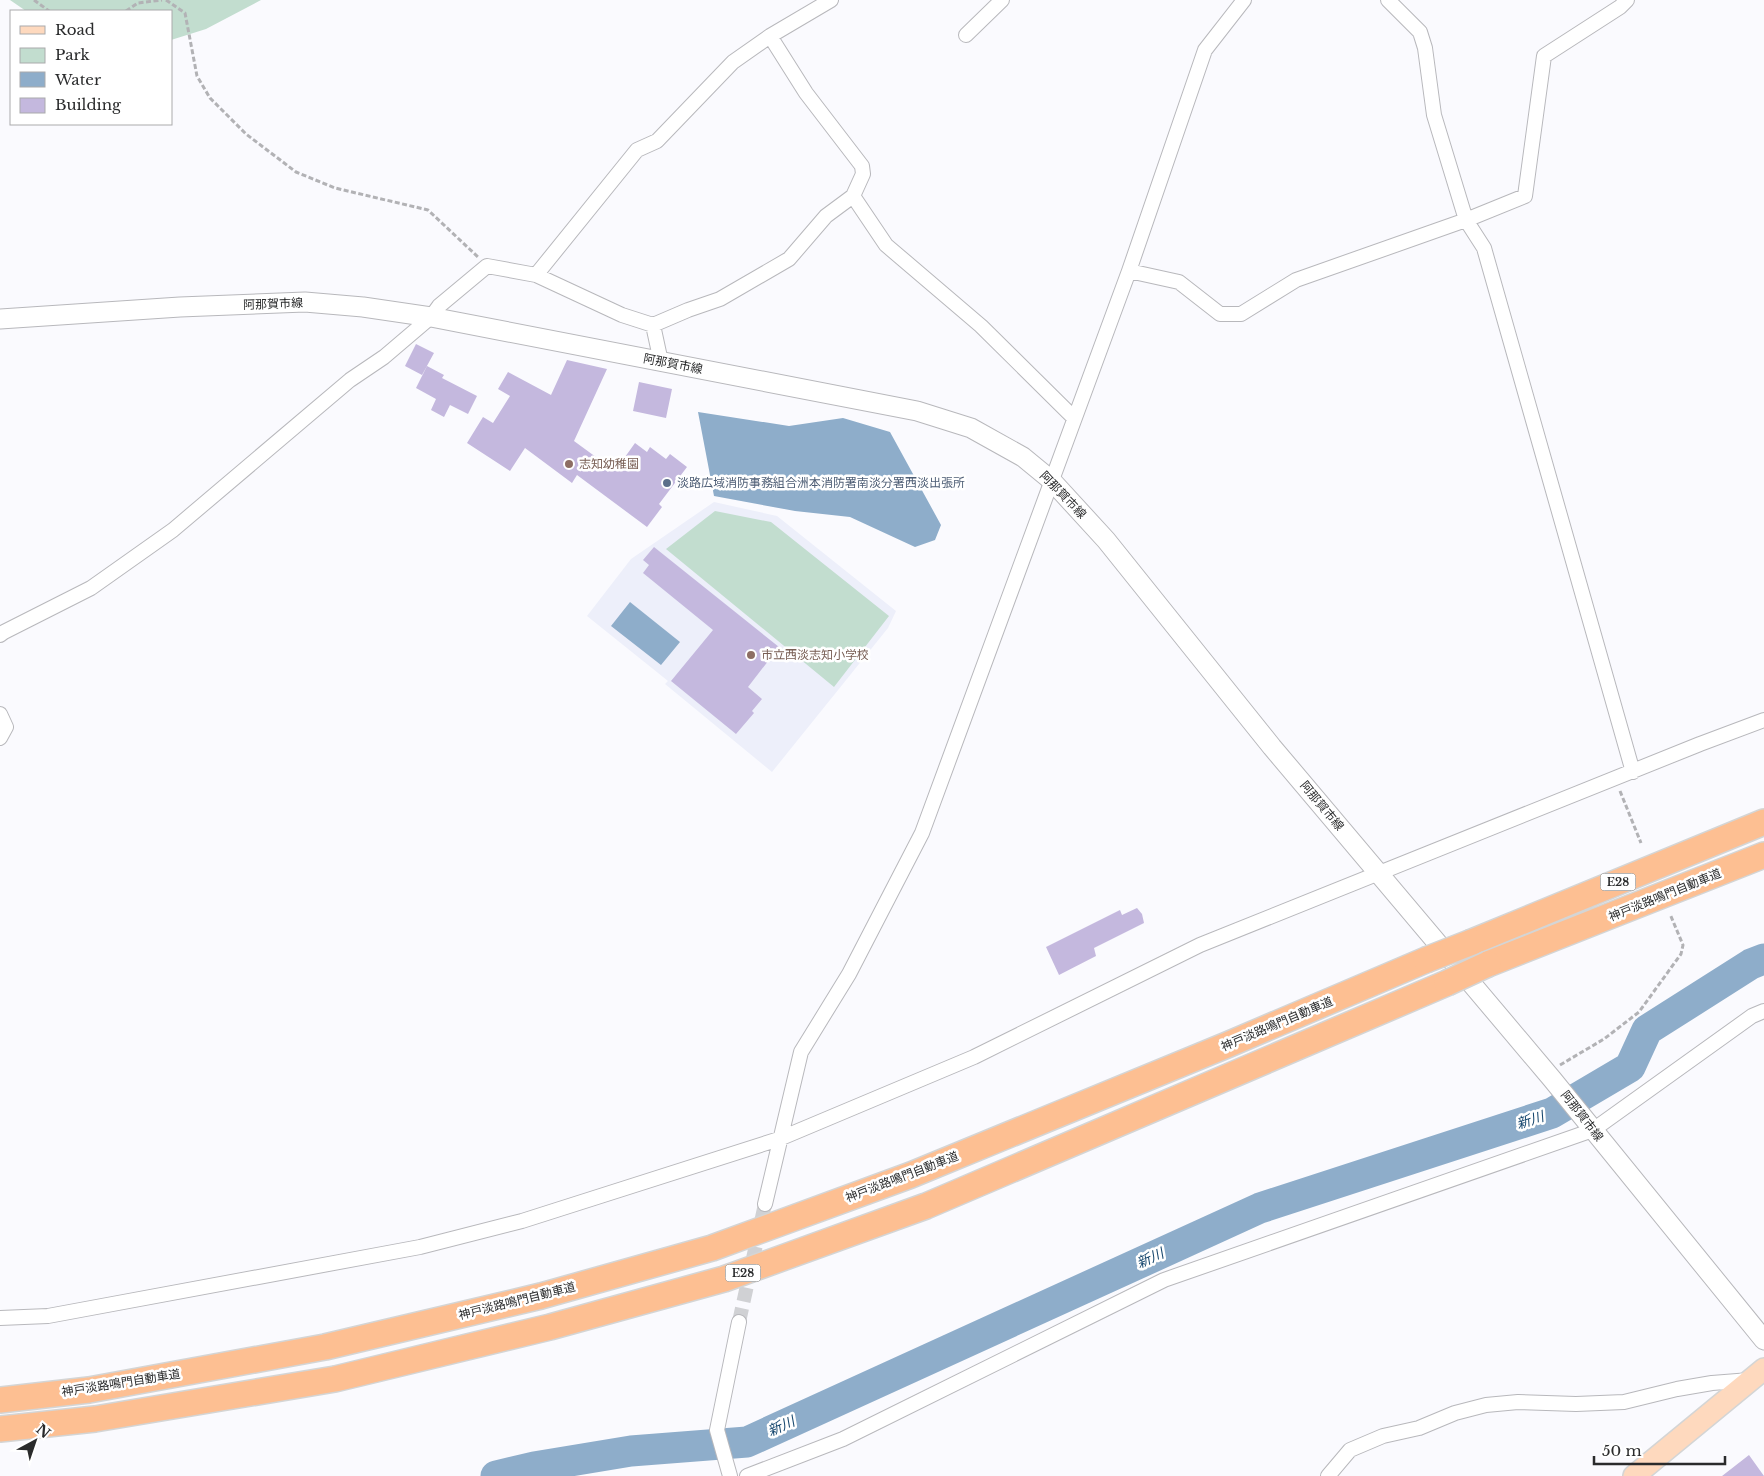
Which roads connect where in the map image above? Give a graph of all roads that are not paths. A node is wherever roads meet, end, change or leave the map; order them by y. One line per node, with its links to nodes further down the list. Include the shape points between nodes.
1 (831, 0): 7 (street)
2 (1002, 0): 6 (street)
3 (1244, 0): 10 (street, via 1206,50)
4 (1388, 0): 9 (street, via 1420,32 1434,114)
5 (1628, 0): 9 (street, via 1544,56 1525,196)
6 (966, 35)
7 (770, 36): 8 (street, via 806,93 862,166 863,174); 11 (street, via 733,62 657,141 637,150)
8 (853, 196): 14 (street, via 826,216 789,259 720,299); 16 (street, via 886,245 981,326)
9 (1466, 220): 10 (street, via 1296,280 1241,314 1220,314 1179,282); 22 (street, via 1484,248)
10 (1129, 270): 16 (street)
11 (536, 275): 12 (street, via 487,266); 14 (street, via 622,315)
12 (430, 317): 13 (main road, 阿那賀市線, via 305,302); 15 (main road, 阿那賀市線); 18 (street, via 384,357 350,380 173,530 91,588)
13 (0, 319)
14 (653, 325): 15 (street)
15 (661, 362): 17 (main road, 阿那賀市線, via 917,411 971,428 1023,457)
16 (1074, 418): 17 (street)
17 (1051, 480): 25 (main road, 阿那賀市線, via 1106,540 1272,747); 28 (street, via 922,832 849,974 801,1052)
18 (0, 636)
19 (0, 714): 21 (street, via 6,727)
20 (1764, 720): 22 (street)
21 (0, 738)
22 (1633, 772): 25 (street)
23 (1764, 822): 34 (highway, 神戸淡路鳴門自動車道 / E28, bridge, via 912,1175 712,1248 542,1296 324,1346 89,1390)
24 (1764, 855): 35 (highway, 神戸淡路鳴門自動車道 / E28, bridge, via 1488,964 926,1206 724,1280 550,1327 335,1379 95,1419)
25 (1380, 874): 27 (main road, 阿那賀市線); 28 (street, via 1200,945 974,1057)
26 (1764, 1011): 27 (street)
27 (1588, 1124): 32 (main road, 阿那賀市線); 37 (street, via 1164,1280 843,1439)
28 (779, 1139): 29 (street); 30 (street, via 522,1221 420,1246 48,1316)
29 (765, 1204)
30 (0, 1318)
31 (739, 1322): 36 (street, via 717,1430)
32 (1764, 1340)
33 (1757, 1374): 38 (street, via 1624,1402 1486,1405 1419,1428 1383,1436 1350,1450); 39 (main road)
34 (0, 1400)
35 (0, 1429)
36 (730, 1476)
37 (747, 1476)
38 (1328, 1476)
39 (1634, 1476)

